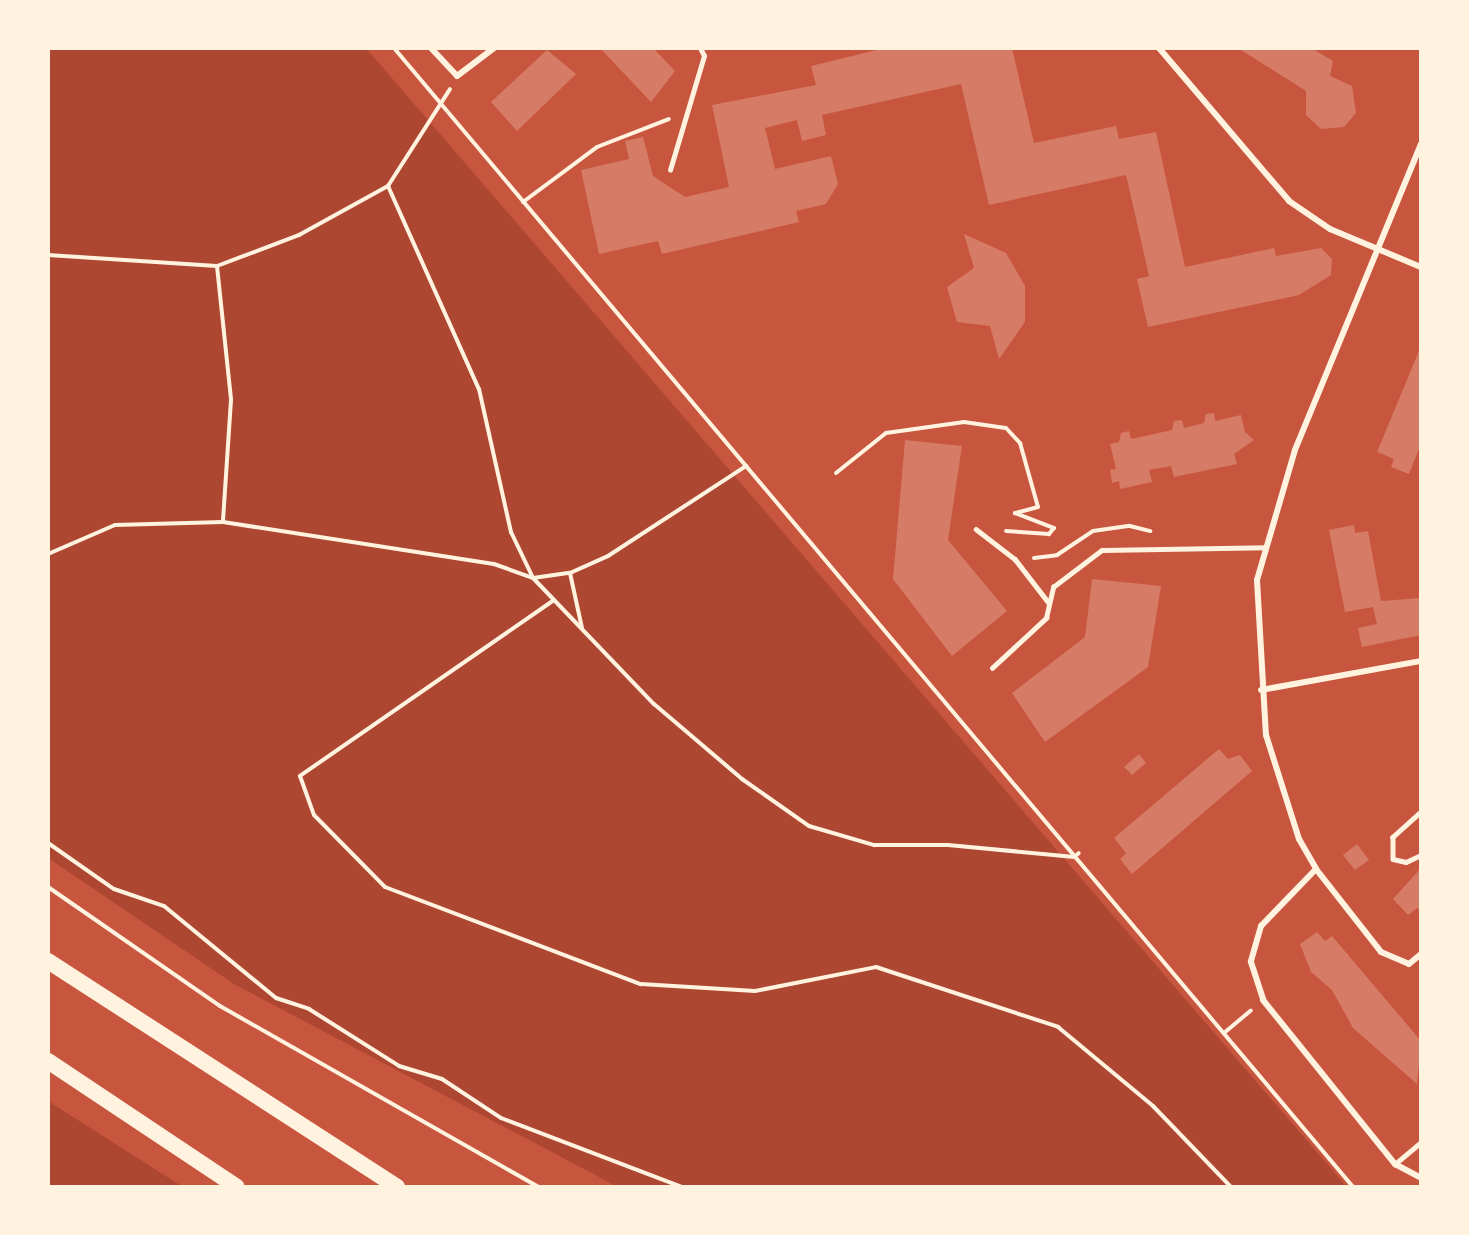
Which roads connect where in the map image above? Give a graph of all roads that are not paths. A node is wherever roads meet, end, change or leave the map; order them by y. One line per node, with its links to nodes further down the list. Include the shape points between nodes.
1 (431, 48): 2 (street, via 457,76)
2 (494, 48)
3 (700, 48): 6 (lane, via 704,56)
4 (1159, 48): 7 (street, via 1289,201 1330,230)
5 (1421, 144): 7 (street)
6 (670, 170)
7 (1378, 252): 8 (street); 10 (street, via 1295,450)
8 (1421, 267)
9 (976, 529): 11 (lane, via 995,541)
10 (1266, 547): 11 (lane, via 1102,550 1053,587); 14 (street, via 1257,580)
11 (1049, 604): 13 (lane, via 1046,618)
12 (1421, 660): 14 (street)
13 (992, 668)
14 (1262, 690): 17 (street, via 1275,768 1299,839)
15 (1421, 812): 16 (lane, via 1393,837 1393,859 1406,862)
16 (1421, 855)
17 (1316, 869): 18 (street, via 1381,952 1409,963); 22 (street, via 1262,926 1251,962 1263,1000)
18 (1421, 954)
19 (48, 960): 25 (highway)
20 (48, 1061): 24 (highway)
21 (1421, 1142): 22 (lane)
22 (1395, 1164): 23 (street)
23 (1421, 1178)
24 (237, 1187)
25 (397, 1187)

